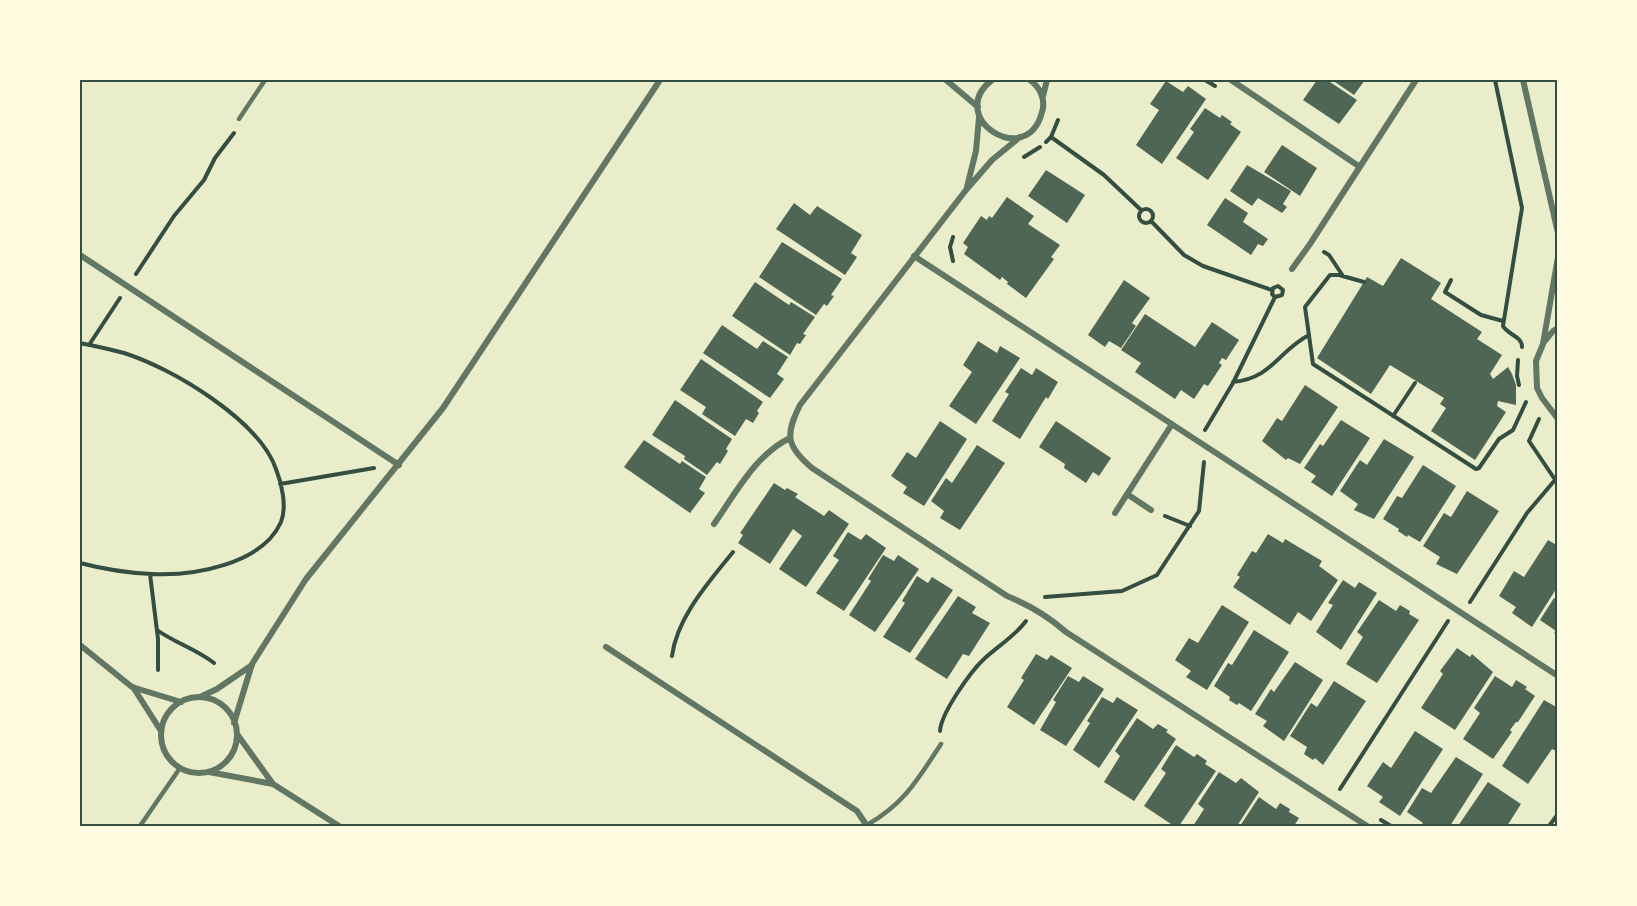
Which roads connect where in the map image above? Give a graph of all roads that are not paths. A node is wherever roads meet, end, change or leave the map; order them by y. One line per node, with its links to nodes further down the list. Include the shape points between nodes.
1 (265, 80): 12 (lane)
2 (660, 80): 26 (street, via 443,408)
3 (946, 80): 11 (street)
4 (992, 80): 11 (street, via 983,88)
5 (1030, 80): 10 (street)
6 (1047, 80): 10 (street)
7 (1231, 80): 14 (street)
8 (1416, 80): 14 (street)
9 (1523, 80): 16 (street)
10 (1043, 98): 13 (street, via 1039,122)
11 (979, 110): 13 (street, via 990,131 1010,139); 15 (street, via 976,152)
12 (239, 119)
13 (1020, 137): 15 (street, via 992,160)
14 (1360, 167): 20 (street)
15 (966, 190): 18 (street)
16 (1557, 233)
17 (80, 255): 26 (street)
18 (914, 256): 24 (street); 25 (street, via 800,405)
19 (1557, 256): 22 (street)
20 (1292, 269)
21 (1557, 328): 22 (street)
22 (1543, 344): 23 (street, via 1536,362 1537,388)
23 (1557, 419)
24 (1172, 424): 27 (street); 34 (street)
25 (790, 438): 30 (street, via 760,459); 48 (street, via 797,455 812,468)
26 (399, 465): 33 (street, via 306,579)
27 (1127, 494): 28 (street); 29 (street)
28 (1151, 510)
29 (1115, 513)
30 (714, 524)
31 (80, 645): 35 (street)
32 (606, 647): 47 (street, via 857,811)
33 (252, 664): 36 (street); 38 (street)
34 (1557, 676)
35 (132, 687): 37 (street); 39 (street)
36 (200, 698): 37 (street); 38 (street, via 221,705)
37 (181, 702): 39 (street, via 167,714)
38 (234, 723): 40 (street)
39 (161, 731): 42 (street, via 165,753)
40 (237, 734): 43 (street, via 229,758); 44 (street)
41 (941, 744): 47 (lane, via 907,795)
42 (180, 768): 43 (street); 45 (lane)
43 (209, 772): 44 (street)
44 (273, 784): 46 (street)
45 (140, 826)
46 (339, 826)
47 (867, 826)
48 (1367, 826)

